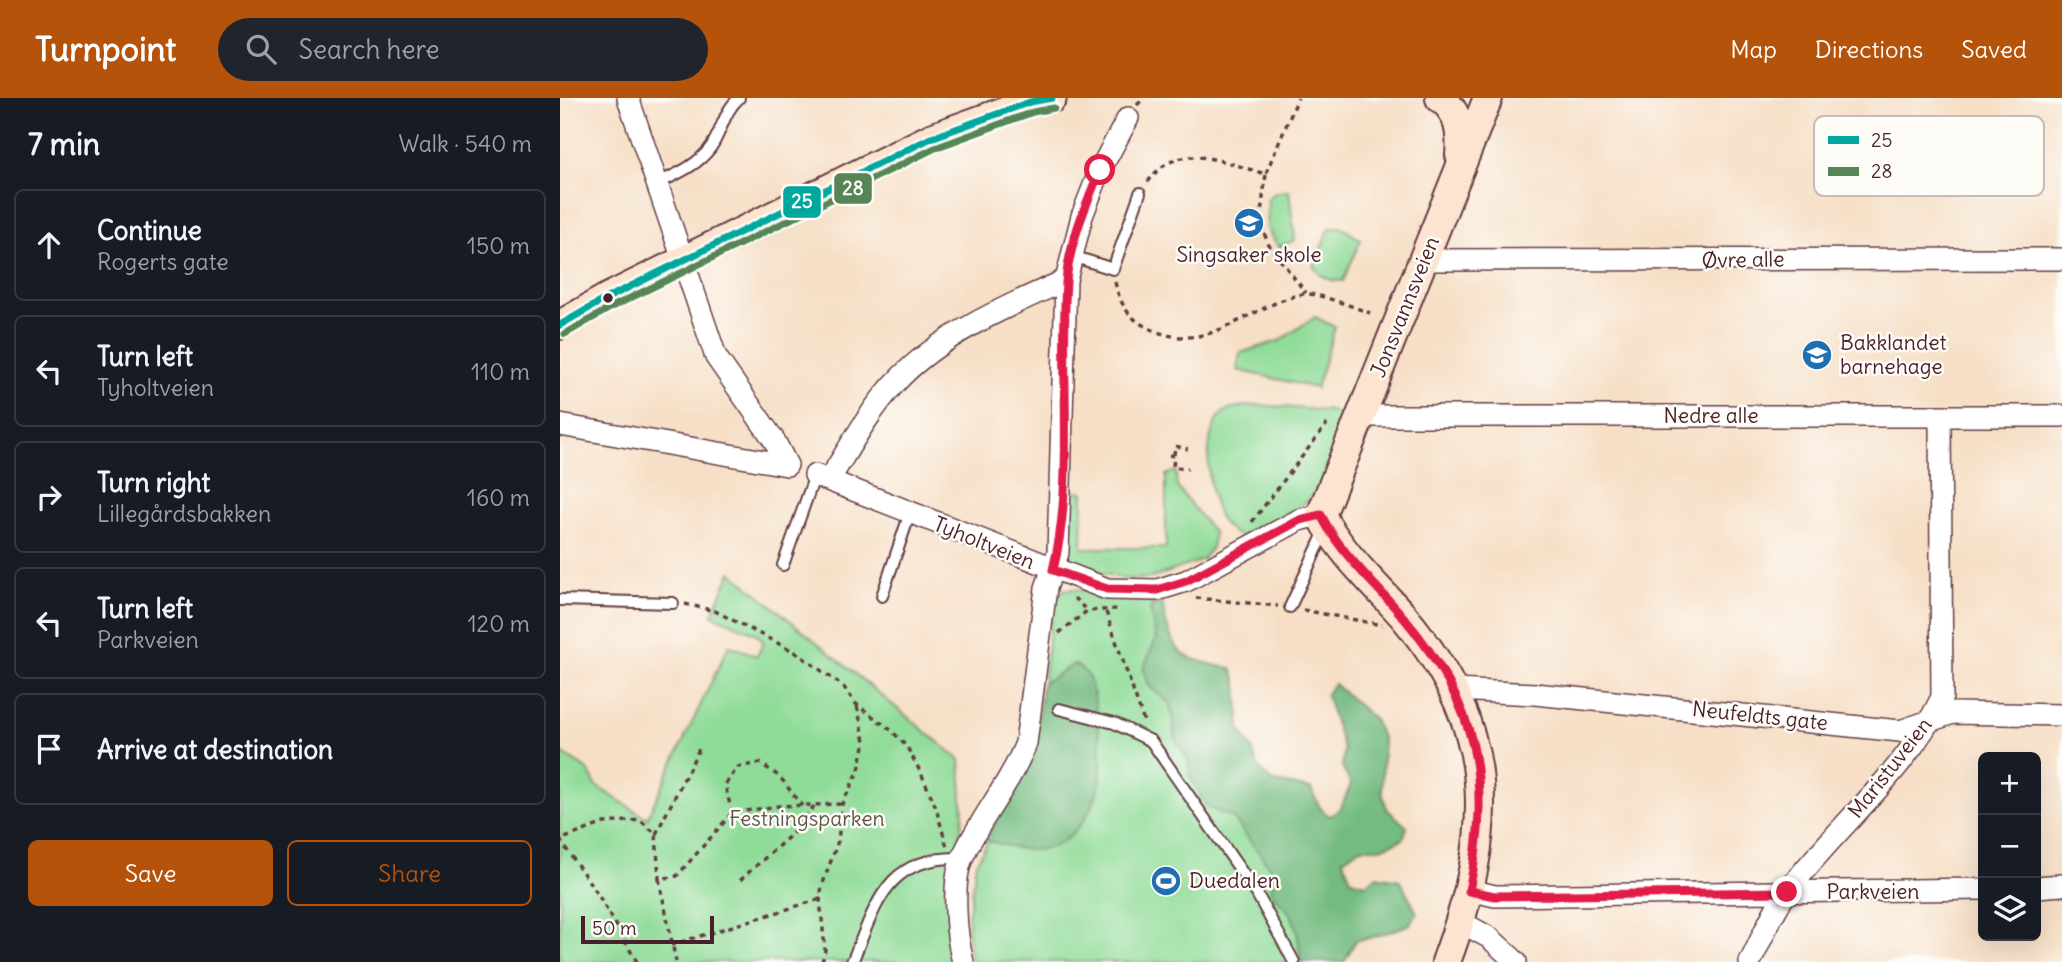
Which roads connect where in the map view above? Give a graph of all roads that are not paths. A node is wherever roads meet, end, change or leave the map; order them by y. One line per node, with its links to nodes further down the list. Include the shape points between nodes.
1 (628, 98): 8 (street)
2 (739, 98): 8 (lane, via 727,111 712,145 695,164)
3 (1052, 98): 13 (street, via 930,138)
4 (1440, 98): 7 (street, via 1457,121)
5 (1488, 98): 7 (street, Jonsvannsveien)
6 (1128, 118): 10 (street, via 1100,170)
7 (1459, 166): 12 (street, Jonsvannsveien)
8 (656, 184): 13 (street)
9 (1140, 193): 10 (lane, via 1113,269)
10 (1072, 256): 14 (street)
11 (2062, 259): 12 (street, Øvre alle)
12 (1424, 260): 16 (street, Jonsvannsveien)
13 (682, 262): 15 (street); 19 (street, via 716,357 787,465)
14 (1066, 280): 20 (street, via 990,313 944,343 897,381); 24 (street, via 1062,484)
15 (560, 325)
16 (1360, 416): 18 (street, Nedre alle); 22 (street, Jonsvannsveien)
17 (2062, 416): 18 (street, Nedre alle)
18 (1940, 418): 32 (street, Maristuveien, via 1942,697)
19 (560, 425)
20 (822, 477): 21 (street, Tyholtveien); 23 (lane)
21 (910, 513): 24 (street, Tyholtveien); 25 (lane)
22 (1324, 521): 24 (street, Tyholtveien, via 1300,520 1186,581 1157,590 1107,589); 28 (lane); 29 (street, via 1404,618)
23 (783, 565)
24 (1053, 570): 33 (street, via 1046,588 1026,744 1017,767)
25 (882, 596)
26 (560, 600): 27 (lane)
27 (673, 603)
28 (1290, 607)
29 (1455, 690): 32 (street, Neufeldts gate, via 1900,731); 37 (street, via 1479,769 1481,813)
30 (1059, 709): 42 (lane, via 1114,723 1151,741 1257,894)
31 (2062, 715): 32 (street, Neufeldts gate, via 1952,713)
32 (1929, 723): 38 (street, Maristuveien)
33 (954, 852): 40 (lane, via 925,860 889,884); 41 (street)
34 (2062, 886): 35 (street)
35 (2041, 887)
36 (1978, 889): 38 (street, Parkveien)
37 (1469, 891): 38 (street, Parkveien, via 1495,896); 39 (street)
38 (1787, 892): 45 (street, Maristuveien)
39 (1461, 922): 43 (street); 44 (street, via 1490,938)
40 (852, 962)
41 (963, 962)
42 (1294, 962)
43 (1446, 962)
44 (1516, 962)
45 (1750, 962)

